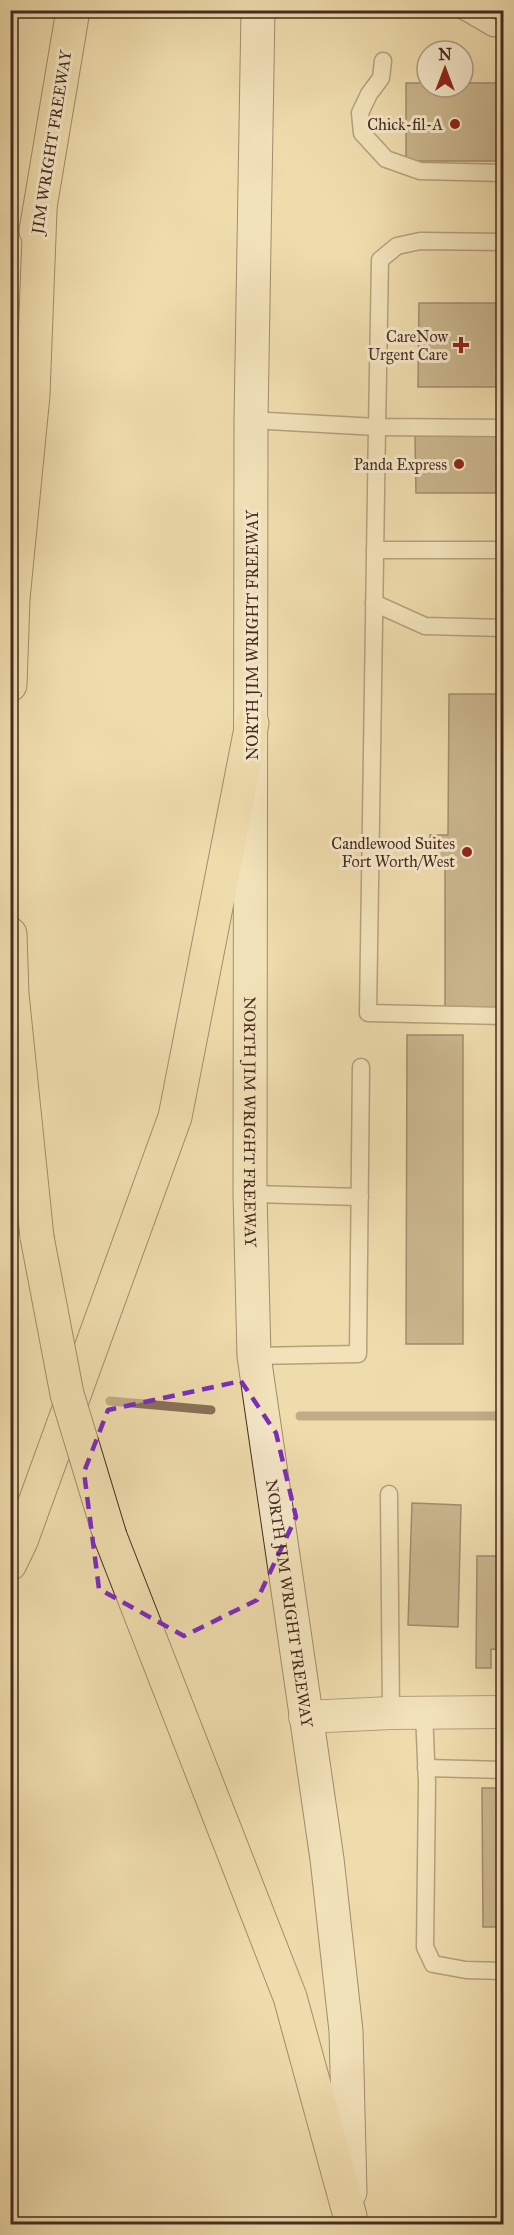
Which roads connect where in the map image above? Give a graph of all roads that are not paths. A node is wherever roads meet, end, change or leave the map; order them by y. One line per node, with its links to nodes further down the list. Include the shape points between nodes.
1 (258, 10): 10 (main road, NORTH JIM WRIGHT FREEWAY)
2 (462, 10): 4 (lane, via 493,28)
3 (72, 14): 7 (highway, JIM WRIGHT FREEWAY)
4 (504, 28)
5 (383, 61): 6 (lane, via 381,78 360,113 362,133 386,159 420,171)
6 (504, 172)
7 (40, 210): 9 (highway, JIM WRIGHT FREEWAY); 17 (highway, via 33,395 13,599)
8 (504, 242): 11 (lane, via 420,241 397,246 380,260)
9 (10, 380)
10 (251, 420): 11 (lane); 18 (main road, NORTH JIM WRIGHT FREEWAY)
11 (377, 427): 12 (lane); 13 (lane)
12 (504, 428)
13 (375, 550): 14 (lane); 15 (lane)
14 (504, 550)
15 (374, 603): 16 (lane, via 425,627); 20 (lane, via 368,1013)
16 (504, 627)
17 (10, 685)
18 (252, 723): 22 (main road, NORTH JIM WRIGHT FREEWAY); 26 (highway, via 175,1117)
19 (10, 934): 34 (highway, bridge, via 12,994 37,1237 67,1394 110,1536 290,1997)
20 (504, 1016)
21 (361, 1067): 23 (lane)
22 (250, 1194): 23 (lane); 24 (main road, NORTH JIM WRIGHT FREEWAY)
23 (360, 1197): 24 (lane, via 358,1354)
24 (254, 1356): 30 (main road, NORTH JIM WRIGHT FREEWAY)
25 (389, 1494): 29 (lane)
26 (10, 1564)
27 (424, 1712): 28 (street); 29 (street); 31 (lane)
28 (504, 1712)
29 (391, 1713): 30 (street)
30 (304, 1717): 34 (main road, NORTH JIM WRIGHT FREEWAY, via 327,1859 346,2031)
31 (426, 1768): 32 (lane); 33 (lane, via 425,1947 433,1964)
32 (504, 1770)
33 (504, 1971)
34 (350, 2220)

